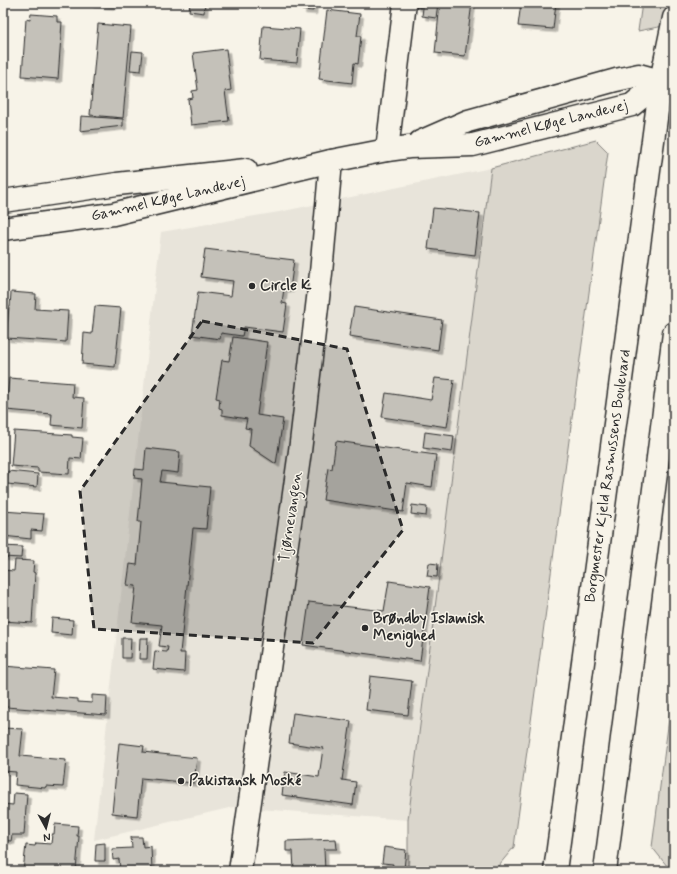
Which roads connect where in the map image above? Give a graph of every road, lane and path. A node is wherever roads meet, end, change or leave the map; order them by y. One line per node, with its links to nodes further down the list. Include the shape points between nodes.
1 (405, 3): 4 (street)
2 (674, 18): 3 (street, Borgmester Kjeld Rasmussens Boulevard)
3 (667, 79): 4 (street, Gammel Køge Landevej, via 639,75 616,80 468,121 409,147); 10 (street, Borgmester Kjeld Rasmussens Boulevard)
4 (387, 150): 5 (street, Gammel Køge Landevej)
5 (331, 161): 6 (street, Gammel Køge Landevej, via 117,184); 7 (street, Gammel Køge Landevej, via 113,214); 9 (street, Tjørnevangen, via 321,273 290,530)
6 (3, 201)
7 (3, 229)
8 (674, 333): 11 (street)
9 (240, 871)
10 (555, 871)
11 (605, 871)

